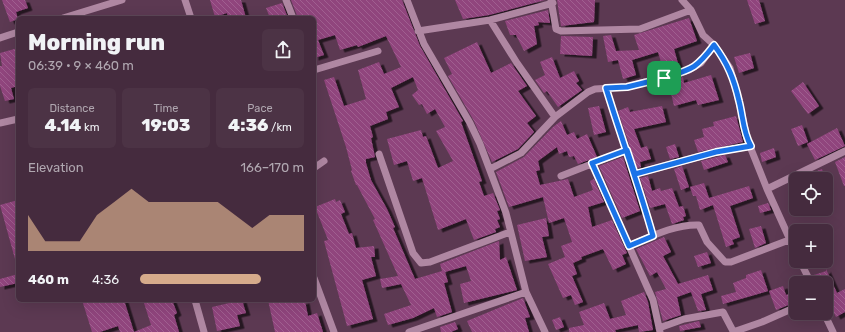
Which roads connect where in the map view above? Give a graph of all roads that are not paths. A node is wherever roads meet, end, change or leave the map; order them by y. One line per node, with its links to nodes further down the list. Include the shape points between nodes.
1 (122, 0): 8 (street)
2 (185, 0): 9 (street)
3 (286, 0): 10 (street)
4 (407, 0): 12 (street)
5 (682, 0): 7 (street)
6 (552, 2): 7 (street, via 556,29 561,31 640,29); 11 (street)
7 (691, 10): 15 (street, via 703,35)
8 (70, 16)
9 (190, 16)
10 (292, 16)
11 (490, 20): 12 (street); 19 (street)
12 (418, 31): 29 (street, via 470,122)
13 (16, 33): 14 (street)
14 (0, 38)
15 (714, 45): 18 (street, via 700,63 689,70 627,87); 22 (street, via 730,68 746,139)
16 (378, 51): 17 (street)
17 (316, 69)
18 (606, 88): 19 (street, via 588,92); 23 (street)
19 (555, 116): 29 (street, via 521,153)
20 (16, 119): 21 (street)
21 (0, 123)
22 (751, 146): 30 (street, via 716,152); 32 (street)
23 (627, 150): 27 (street); 30 (street)
24 (845, 151): 32 (street)
25 (379, 154): 33 (street, via 413,253 421,263 430,262)
26 (324, 161): 28 (street)
27 (592, 163): 31 (street); 36 (street)
28 (316, 167)
29 (490, 169): 33 (street)
30 (635, 174): 34 (street)
31 (561, 176)
32 (766, 189): 35 (street)
33 (510, 232): 38 (street)
34 (653, 236): 35 (street, via 684,226 699,225 707,242 725,262); 36 (street)
35 (789, 240)
36 (629, 246): 42 (street, via 653,300)
37 (316, 283): 45 (street)
38 (526, 292): 46 (street); 47 (street)
39 (196, 302): 44 (street)
40 (789, 310): 43 (street)
41 (827, 320): 48 (street)
42 (660, 330): 43 (street, via 684,319 723,312)
43 (733, 331)
44 (204, 332)
45 (334, 332)
46 (409, 332)
47 (545, 332)
48 (833, 332)

